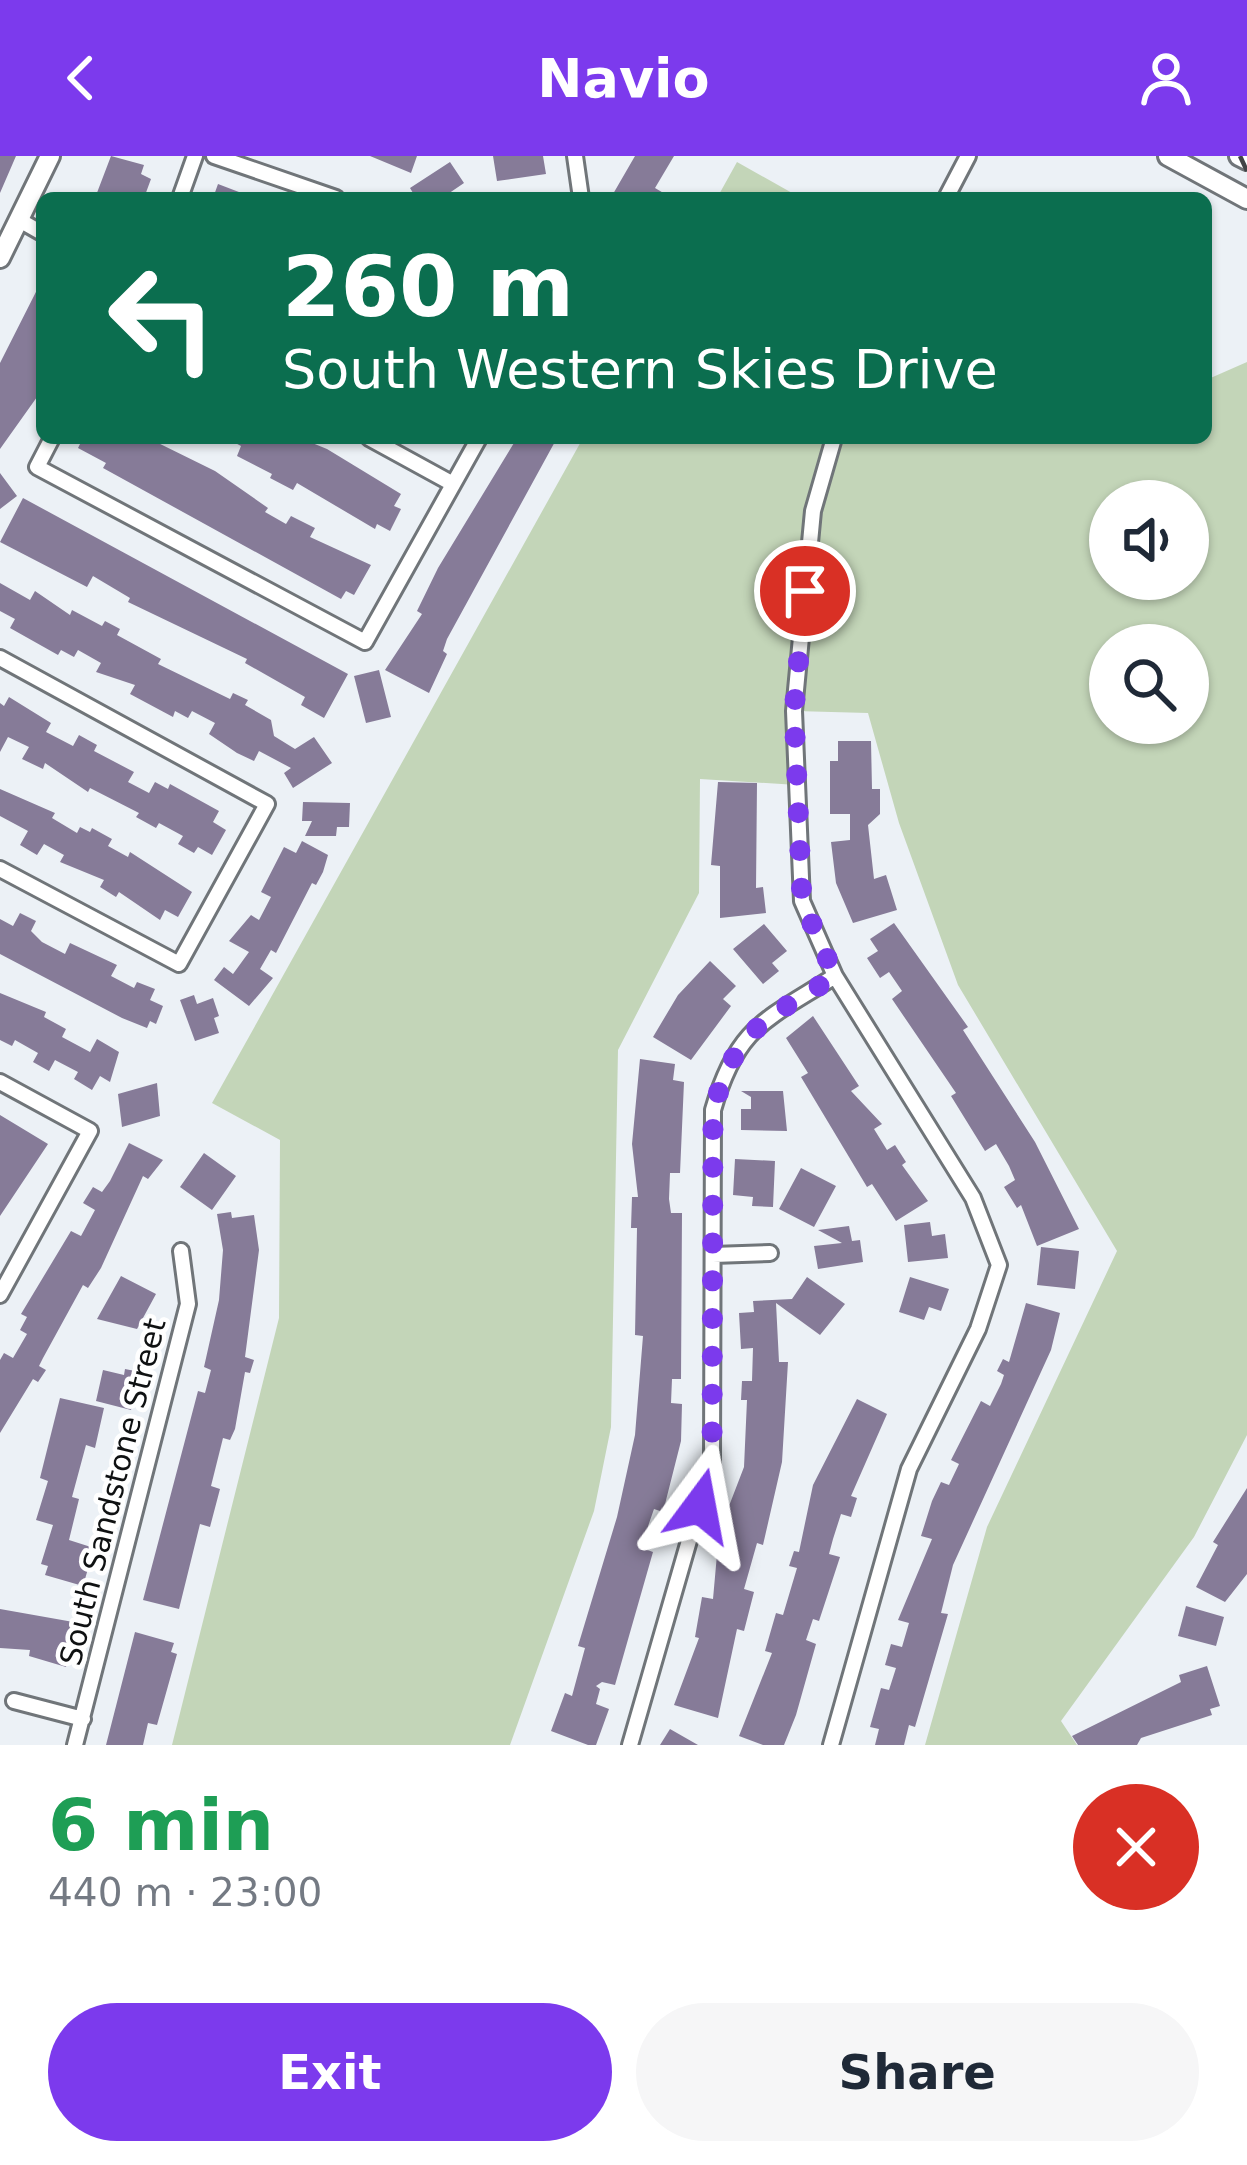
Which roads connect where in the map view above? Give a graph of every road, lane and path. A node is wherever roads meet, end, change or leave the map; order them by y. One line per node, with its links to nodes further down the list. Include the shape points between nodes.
1 (50, 156): 7 (street)
2 (195, 156): 8 (street)
3 (214, 156): 9 (street)
4 (574, 156): 10 (street)
5 (968, 156): 11 (street)
6 (1168, 156): 12 (street)
7 (40, 192)
8 (182, 192)
9 (319, 192)
10 (580, 192)
11 (949, 192)
12 (1247, 199)
13 (36, 206): 14 (street)
14 (21, 221): 15 (street); 16 (street)
15 (36, 230)
16 (0, 258)
17 (49, 444): 21 (street, via 37,466 365,642)
18 (380, 444): 21 (street)
19 (476, 444): 21 (street)
20 (832, 444): 24 (street, via 813,511 794,711 802,901)
21 (453, 484)
22 (0, 658): 23 (street, via 267,804 179,964)
23 (0, 869)
24 (835, 976): 28 (street, via 752,1028 726,1064 713,1110); 34 (street, via 974,1198 999,1265 978,1329 910,1468)
25 (0, 1082): 29 (street, via 90,1131)
26 (182, 1251): 31 (street, South Sandstone Street, via 188,1304)
27 (770, 1253): 28 (street)
28 (713, 1255): 33 (street, via 712,1461)
29 (0, 1294)
30 (14, 1701): 31 (street)
31 (83, 1719): 32 (street, South Sandstone Street)
32 (75, 1745)
33 (630, 1745)
34 (831, 1745)

